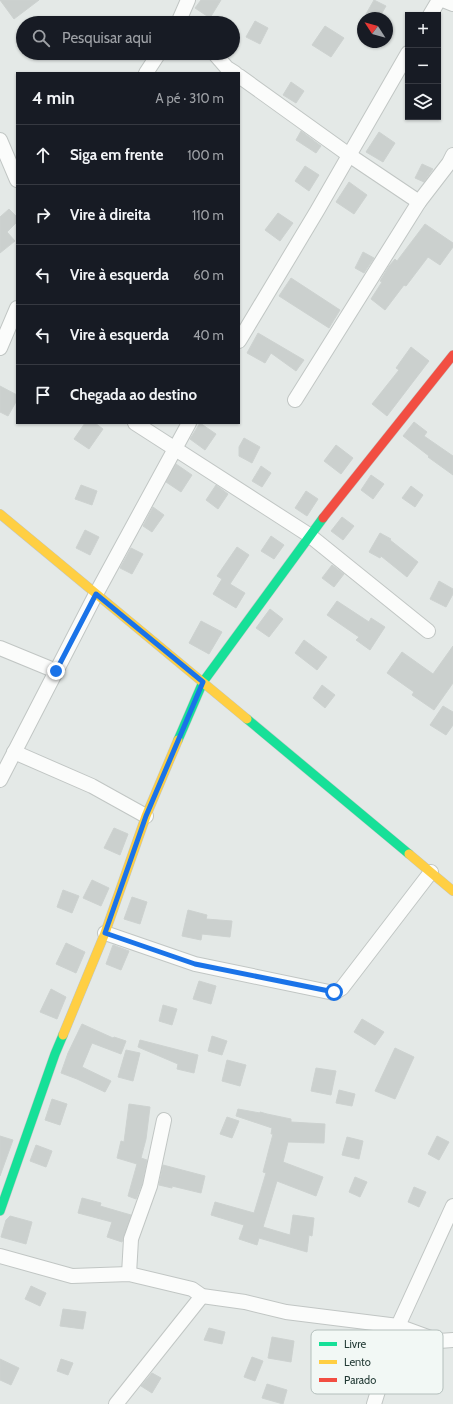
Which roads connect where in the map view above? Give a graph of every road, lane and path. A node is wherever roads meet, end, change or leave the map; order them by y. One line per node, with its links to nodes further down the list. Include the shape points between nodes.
1 (188, 0): 6 (street)
2 (439, 0): 5 (street)
3 (443, 0): 4 (street)
4 (453, 4)
5 (432, 12)
6 (181, 16)
7 (405, 58): 14 (street)
8 (154, 60): 10 (street)
9 (220, 60): 11 (street)
10 (147, 72)
11 (233, 72)
12 (240, 77): 14 (street)
13 (0, 140): 16 (street)
14 (349, 155): 17 (street); 19 (street)
15 (453, 155): 17 (street)
16 (16, 178)
17 (419, 202): 22 (street)
18 (16, 310): 20 (street)
19 (240, 338)
20 (0, 348)
21 (453, 356): 27 (street)
22 (295, 400)
23 (136, 424): 25 (street)
24 (189, 424): 25 (street)
25 (175, 449): 27 (street); 28 (street)
26 (0, 514): 28 (street)
27 (310, 535): 29 (street); 32 (street)
28 (96, 594): 31 (street); 32 (street)
29 (428, 631)
30 (0, 648): 31 (street)
31 (56, 671): 33 (street)
32 (203, 682): 35 (street); 36 (street)
33 (14, 752): 34 (street); 35 (street, via 92,786)
34 (0, 780)
35 (146, 816): 38 (street)
36 (431, 872): 37 (street); 38 (street, via 342,988 334,992 195,964)
37 (453, 891)
38 (105, 933): 41 (street, via 55,1054)
39 (164, 1120): 43 (street, via 150,1186 131,1239)
40 (453, 1206): 45 (street)
41 (0, 1211)
42 (0, 1256): 43 (street, via 72,1276)
43 (129, 1274): 44 (street, via 192,1289)
44 (202, 1296): 45 (street, via 245,1302 286,1312); 51 (street)
45 (398, 1326): 46 (street); 47 (street)
46 (397, 1330)
47 (409, 1330)
48 (453, 1340): 49 (street)
49 (443, 1341)
50 (377, 1394): 52 (street)
51 (116, 1404)
52 (374, 1404)

